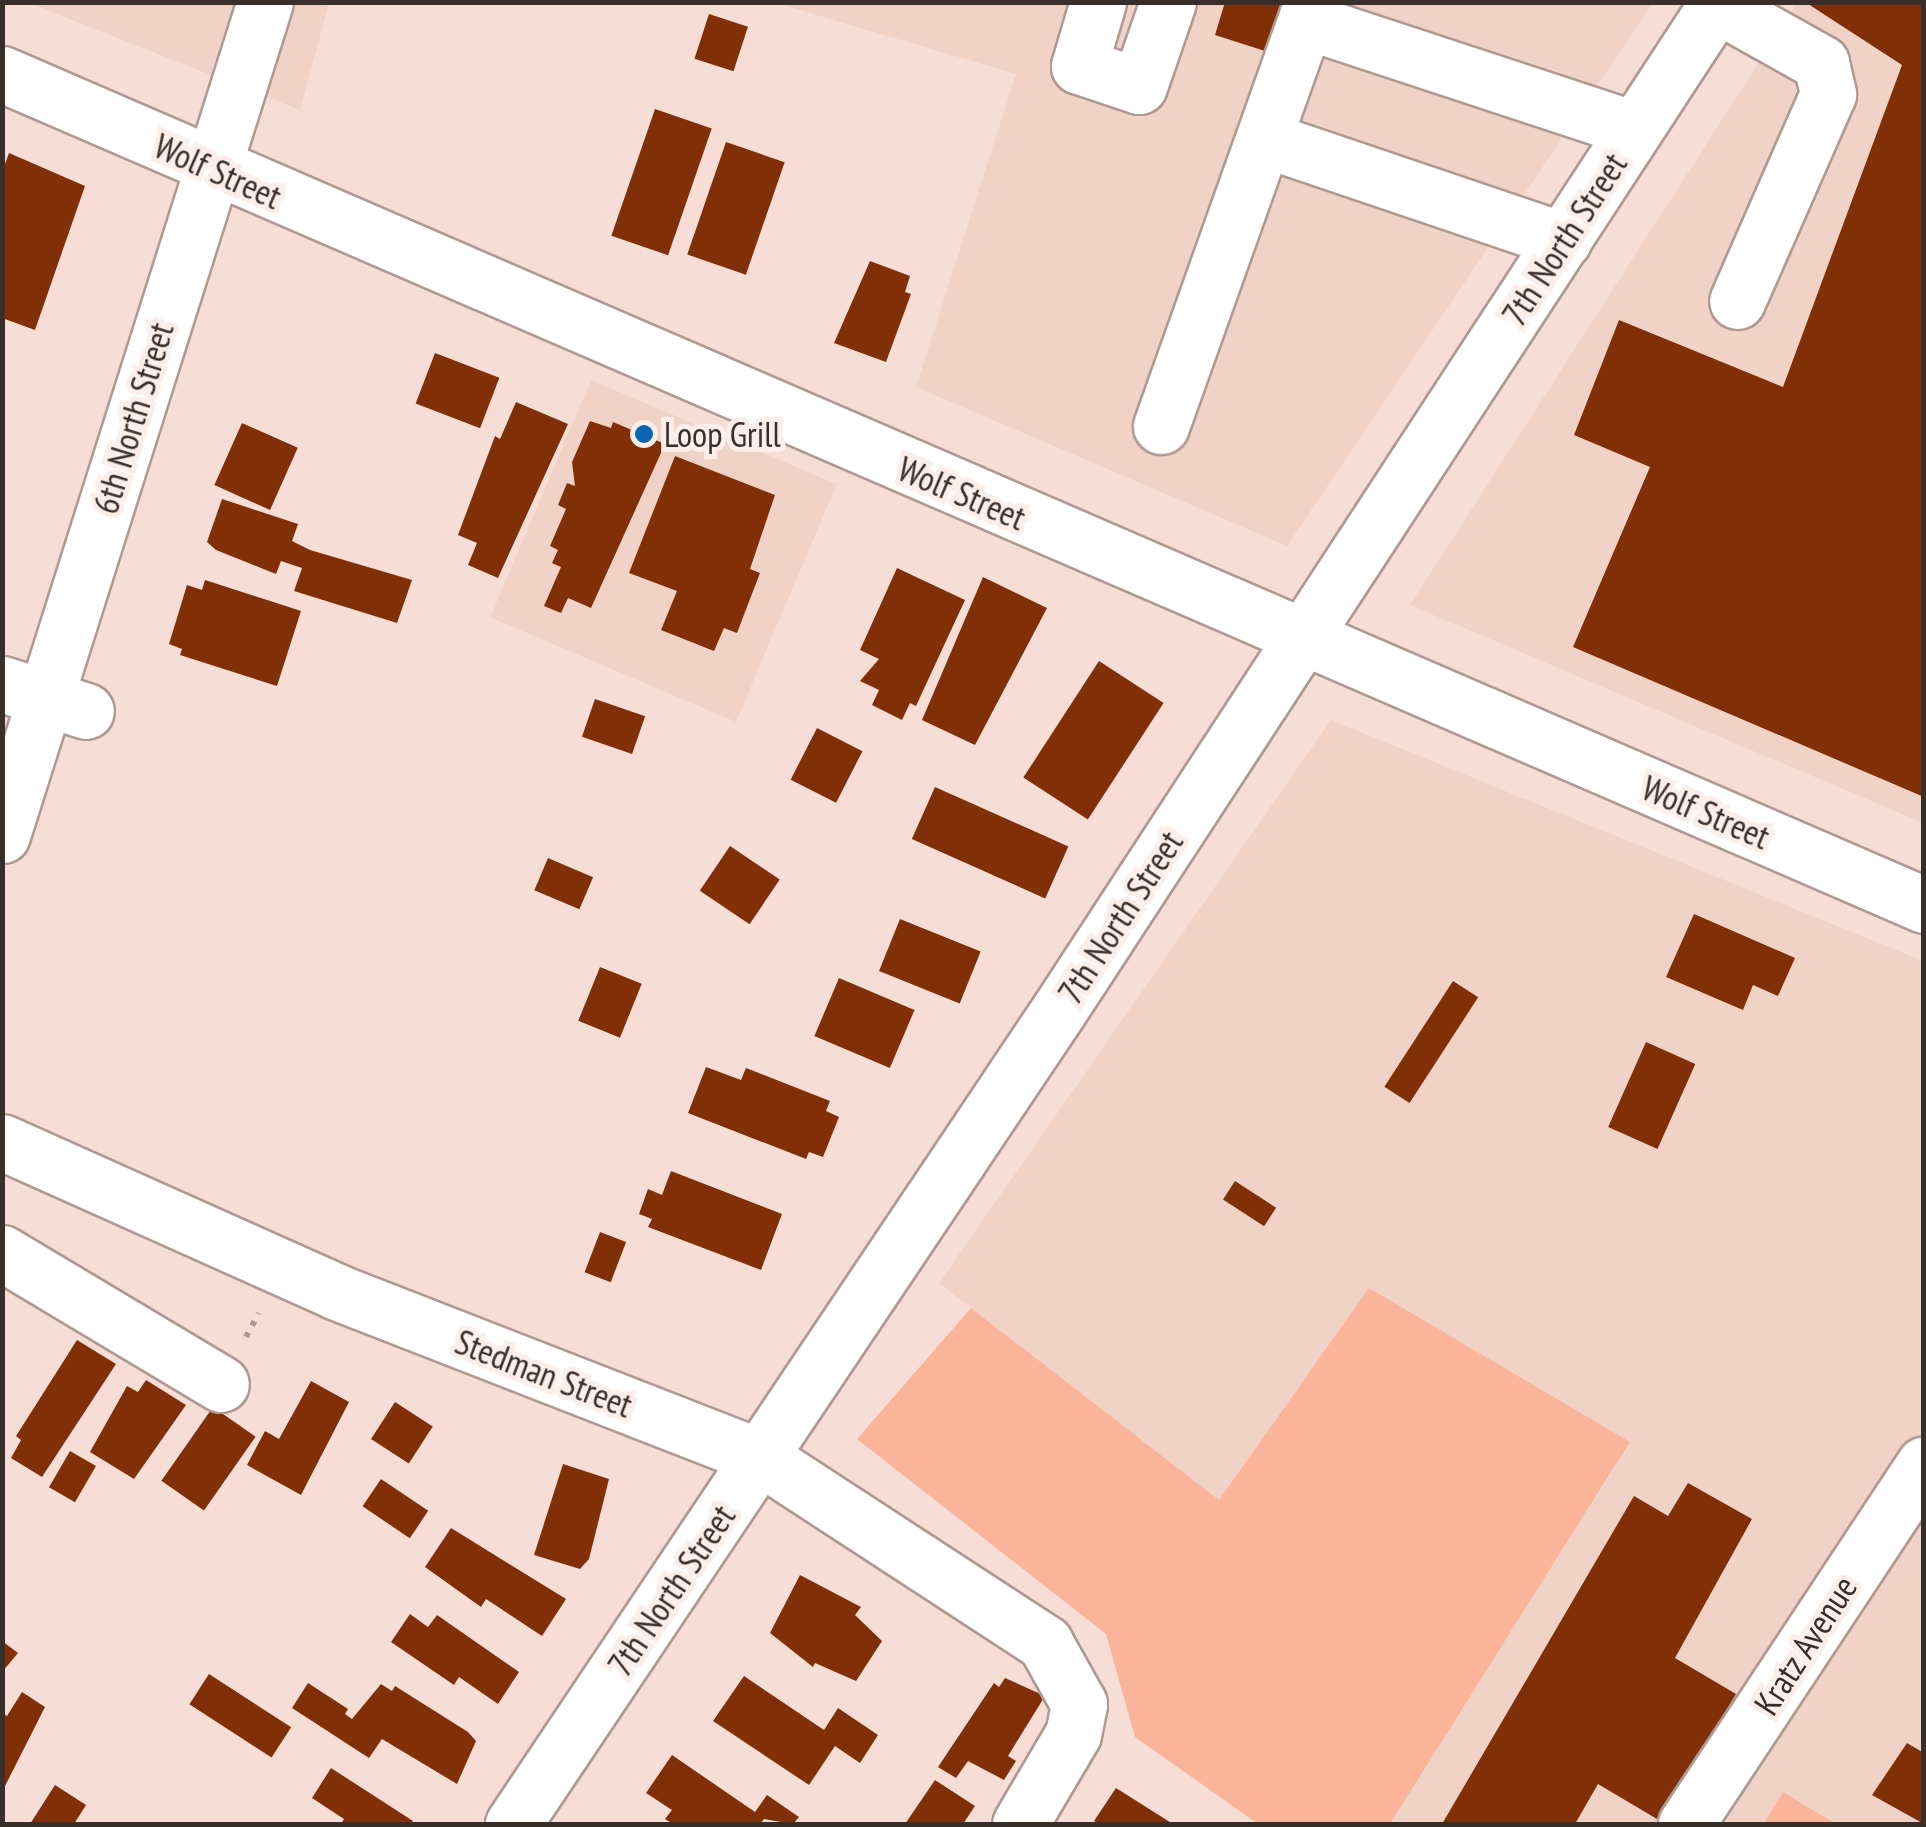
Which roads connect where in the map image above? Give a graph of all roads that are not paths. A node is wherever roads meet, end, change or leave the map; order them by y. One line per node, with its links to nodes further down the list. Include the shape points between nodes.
1 (265, 2): 9 (street, 6th North Street)
2 (1098, 2): 3 (street, via 1079,66 1140,86)
3 (1168, 2)
4 (1716, 3): 7 (street, 7th North Street); 11 (street, via 1821,63 1828,94)
5 (1309, 12): 7 (street); 8 (street)
6 (2, 74): 9 (street, Wolf Street)
7 (1635, 130): 10 (street, 7th North Street)
8 (1264, 139): 10 (street); 12 (street)
9 (210, 169): 13 (street, Wolf Street); 14 (street, 6th North Street)
10 (1563, 240): 13 (street, 7th North Street)
11 (1738, 301)
12 (1161, 426)
13 (1302, 640): 16 (street, Wolf Street); 20 (street, 7th North Street)
14 (45, 698): 15 (street, 6th North Street)
15 (2, 835)
16 (1924, 904)
17 (2, 1142): 20 (street, Stedman Street, via 284,1268)
18 (2, 1253): 19 (street)
19 (220, 1384)
20 (760, 1458): 22 (street, 7th North Street); 23 (street, Stedman Street, via 1055,1656 1078,1704 1073,1734)
21 (1924, 1465): 24 (street, Kratz Avenue)
22 (513, 1824)
23 (1020, 1824)
24 (1686, 1824)

